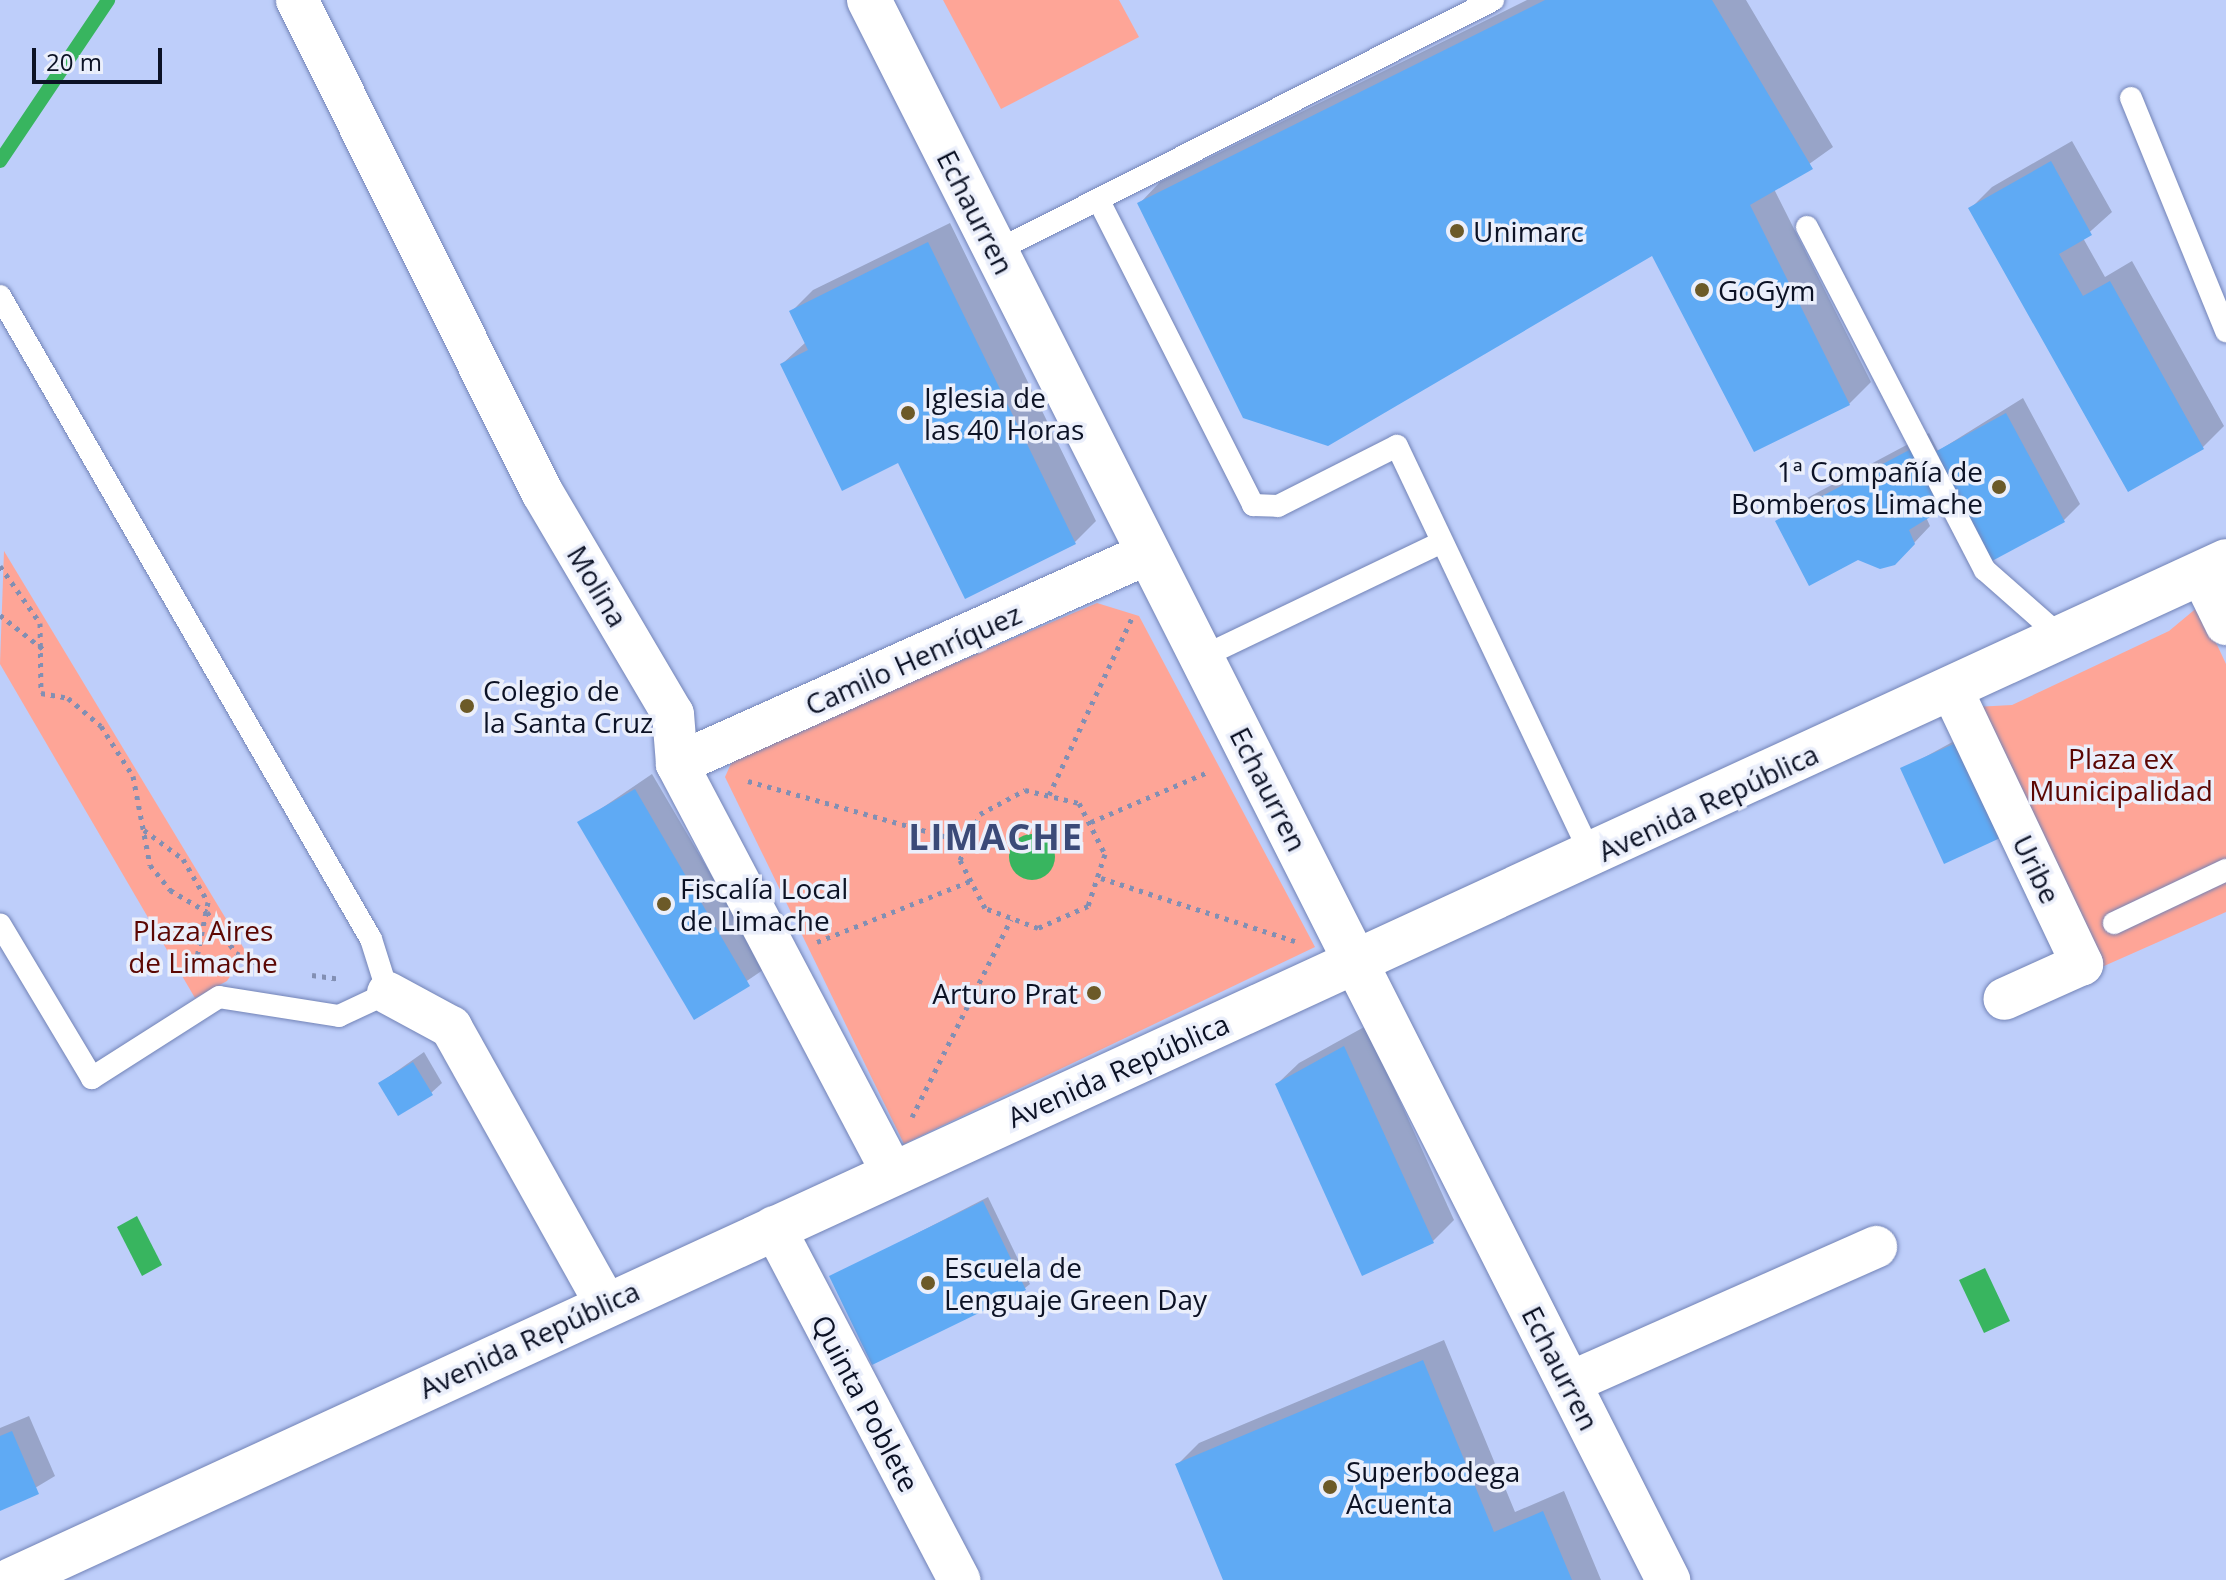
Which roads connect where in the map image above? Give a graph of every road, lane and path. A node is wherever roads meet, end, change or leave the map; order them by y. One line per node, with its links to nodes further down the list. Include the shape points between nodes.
1 (297, 0): 21 (street, Molina, via 542,492 673,714)
2 (869, 0): 7 (main road, Echaurren)
3 (1493, 0): 5 (lane)
4 (2131, 98): 9 (lane)
5 (1099, 201): 7 (lane); 10 (lane, via 1253,505 1278,506 1397,446)
6 (1807, 227): 16 (lane, via 1985,570)
7 (996, 251): 11 (main road, Echaurren)
8 (0, 296): 39 (lane, via 371,939)
9 (2226, 331)
10 (1442, 542): 18 (lane); 26 (lane)
11 (1149, 553): 18 (main road, Echaurren); 21 (street, Camilo Henríquez); 22 (path, via 1132,618)
12 (0, 566): 17 (path, via 40,623)
13 (2213, 567): 15 (street); 16 (main road, Avenida República)
14 (0, 615): 17 (path)
15 (2226, 624)
16 (2061, 637): 19 (main road, Avenida República)
17 (44, 649): 24 (path, via 41,693 68,698 101,726 133,776)
18 (1202, 657): 20 (main road, Echaurren)
19 (1951, 688): 26 (main road, Avenida República); 40 (street, Uribe, via 2082,964)
20 (1250, 751): 23 (path); 35 (main road, Echaurren)
21 (677, 764): 25 (path); 34 (street, Molina)
22 (1049, 795): 23 (path, via 1079,803); 25 (path, via 1025,790 980,814)
23 (1091, 822): 28 (path, via 1105,854)
24 (144, 829): 30 (path, via 183,859); 30 (path, via 150,865 170,890)
25 (965, 842): 29 (path, via 960,860)
26 (1592, 857): 35 (main road, Avenida República)
27 (2226, 870): 32 (lane)
28 (1101, 878): 31 (path, via 1088,906 1038,928); 35 (path)
29 (970, 881): 31 (path, via 985,908); 34 (path)
30 (207, 912): 36 (path, via 236,953); 38 (path)
31 (1011, 919): 41 (path, via 917,1106)
32 (2114, 923)
33 (0, 924): 39 (lane, via 92,1078 219,997 339,1016)
34 (779, 957): 41 (street, Molina)
35 (1357, 961): 41 (main road, Avenida República); 45 (main road, Echaurren)
36 (278, 973)
37 (304, 974): 39 (path)
38 (192, 977)
39 (388, 993): 44 (street, via 451,1027)
40 (2004, 999)
41 (892, 1171): 42 (main road, Avenida República)
42 (774, 1227): 44 (main road, Avenida República); 47 (street, Quinta Poblete)
43 (1876, 1247): 45 (street)
44 (605, 1303): 46 (main road, Avenida República)
45 (1569, 1383): 48 (main road, Echaurren)
46 (11, 1580)
47 (959, 1580)
48 (1668, 1580)

